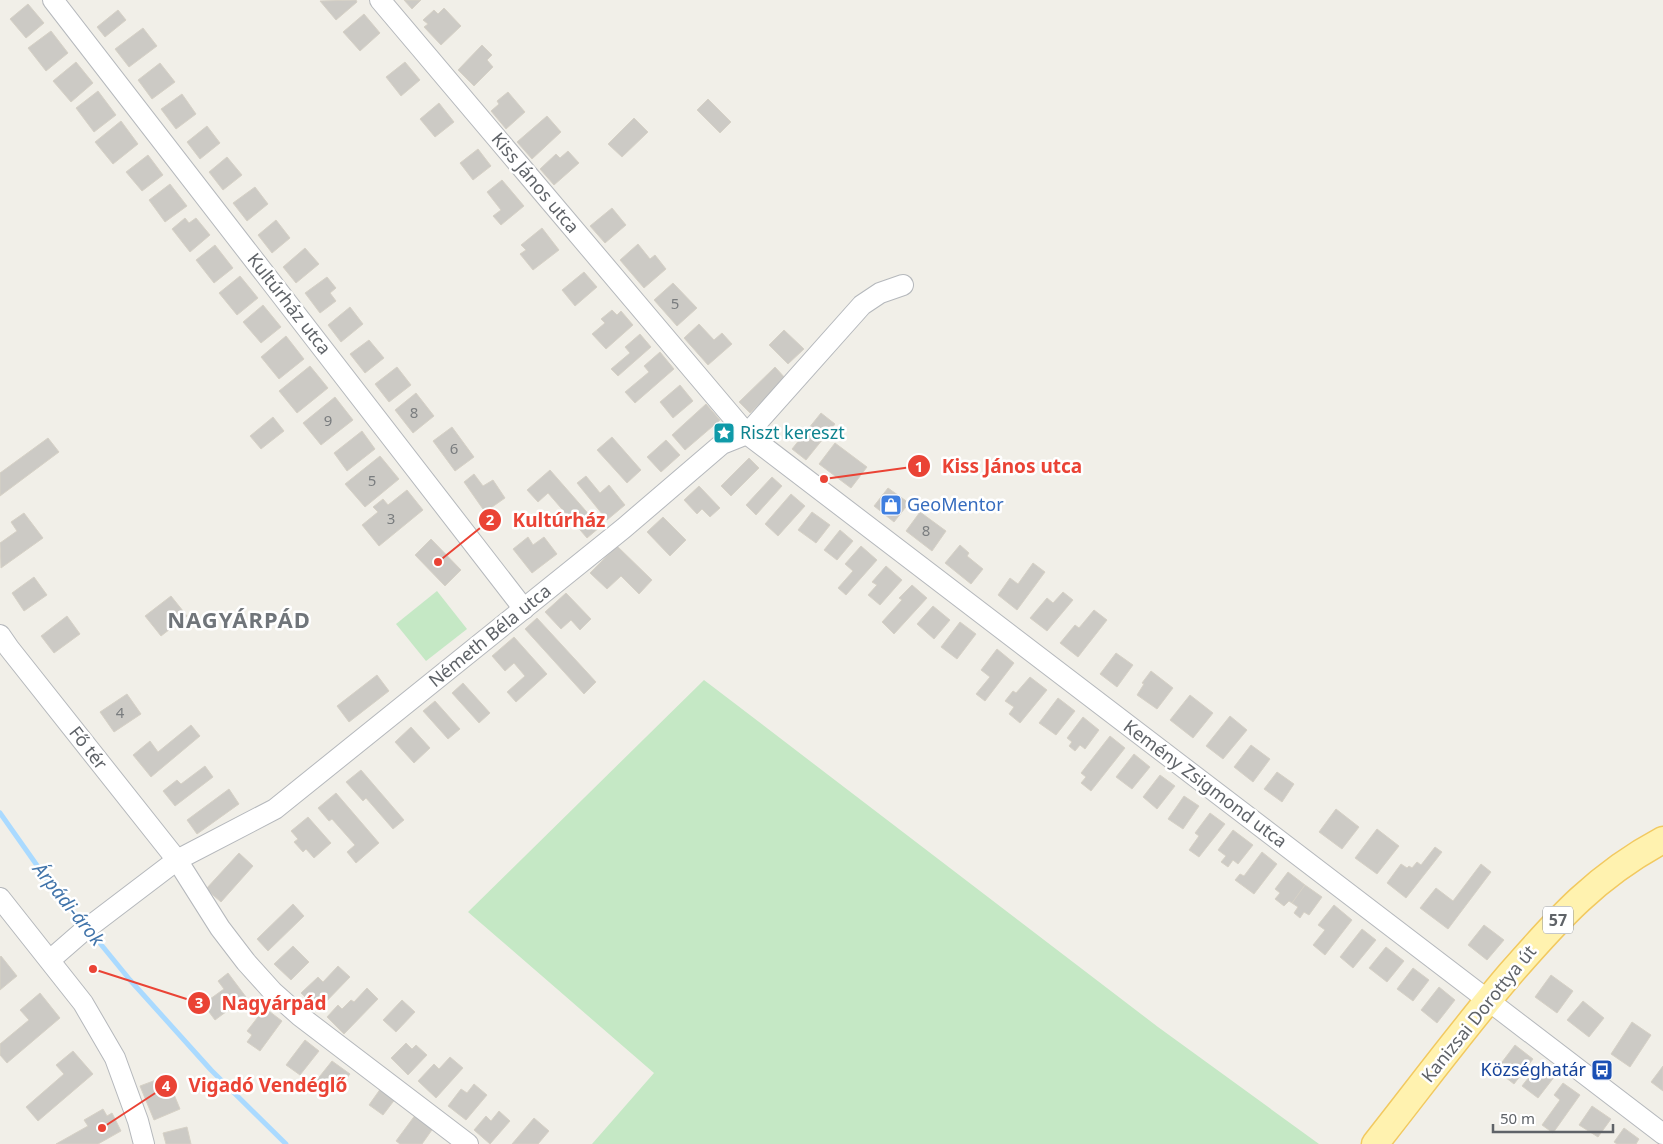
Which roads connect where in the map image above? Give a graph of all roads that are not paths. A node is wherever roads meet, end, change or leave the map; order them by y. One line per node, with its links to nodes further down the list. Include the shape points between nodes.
1 (53, 0): 5 (street, Kultúrház utca)
2 (380, 0): 4 (street, Kiss János utca)
3 (904, 285): 4 (street, Németh Béla utca, via 880,293 862,305)
4 (747, 434): 5 (street, Németh Béla utca, via 722,444); 11 (street, Kemény Zsigmond utca)
5 (524, 609): 8 (street, Németh Béla utca, via 275,809)
6 (0, 635): 8 (street, Fő tér)
7 (1663, 840): 11 (main road, Kanizsai Dorottya út / 57, via 1621,864 1577,901 1554,923)
8 (177, 860): 10 (street, Németh Béla utca); 14 (street, Fő tér, via 220,928 273,992)
9 (0, 898): 10 (street)
10 (50, 960): 13 (street, via 83,1003 115,1058)
11 (1489, 1000): 12 (street, Kemény Zsigmond utca); 15 (main road, Kanizsai Dorottya út / 57)
12 (1663, 1134)
13 (144, 1144)
14 (468, 1144)
15 (1375, 1144)

